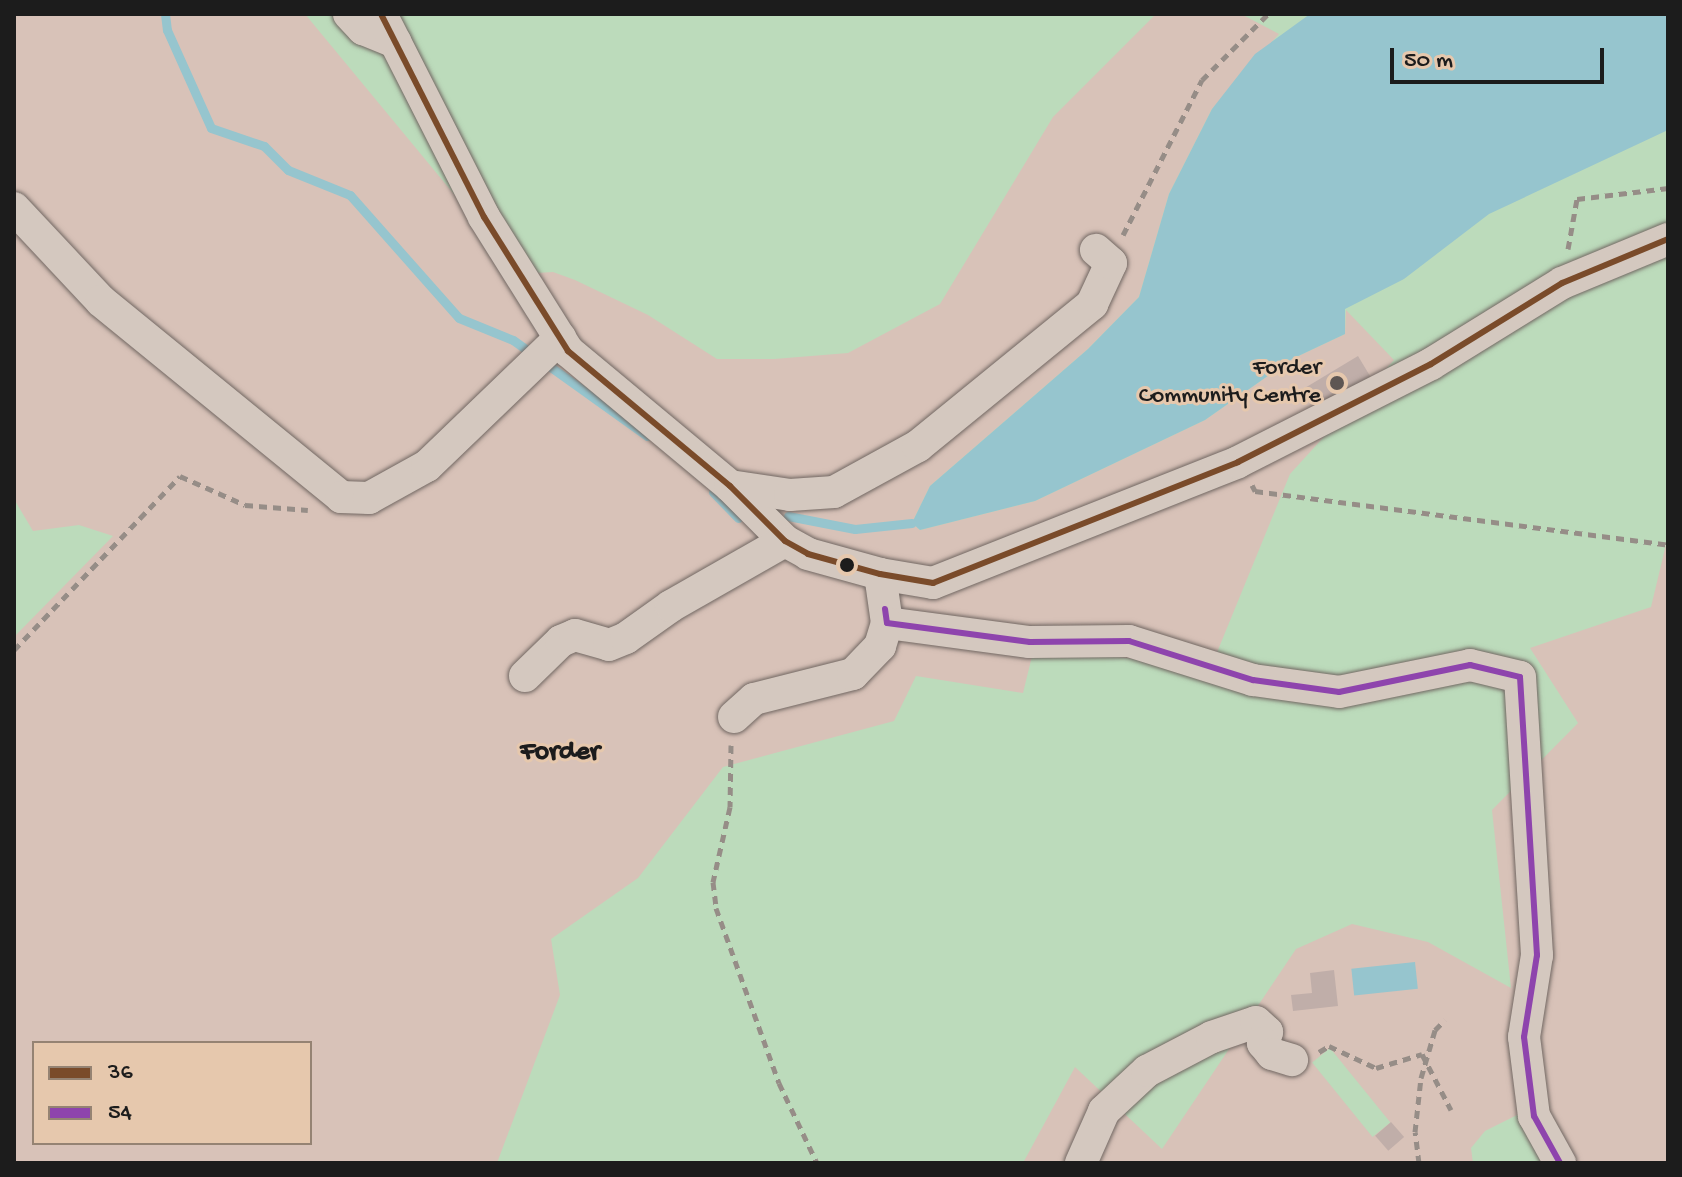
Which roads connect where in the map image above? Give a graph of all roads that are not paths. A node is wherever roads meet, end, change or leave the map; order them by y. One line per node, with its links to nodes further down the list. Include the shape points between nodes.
1 (349, 14): 2 (street, via 363,29)
2 (388, 28): 6 (street)
3 (14, 208): 6 (street, via 101,301 341,497 369,498 427,466)
4 (1668, 239): 9 (street, via 1562,283 1431,364 1238,462 933,583)
5 (1103, 257): 7 (street, via 1092,304 894,461 834,492 790,495)
6 (546, 353): 7 (street, via 568,351)
7 (730, 486): 8 (street)
8 (785, 541): 9 (street, via 808,554); 11 (street, via 626,638 609,645 575,635 561,641)
9 (880, 574): 10 (street)
10 (887, 623): 12 (street, via 880,646 853,674 754,699); 15 (street, via 1030,642 1129,641 1253,680 1339,692 1470,665 1520,677 1537,955 1524,1037 1534,1116)
11 (525, 676)
12 (734, 717)
13 (1292, 1060): 14 (street, via 1272,1054 1273,1020 1212,1037 1147,1071 1104,1111)
14 (1081, 1163)
15 (1560, 1163)

